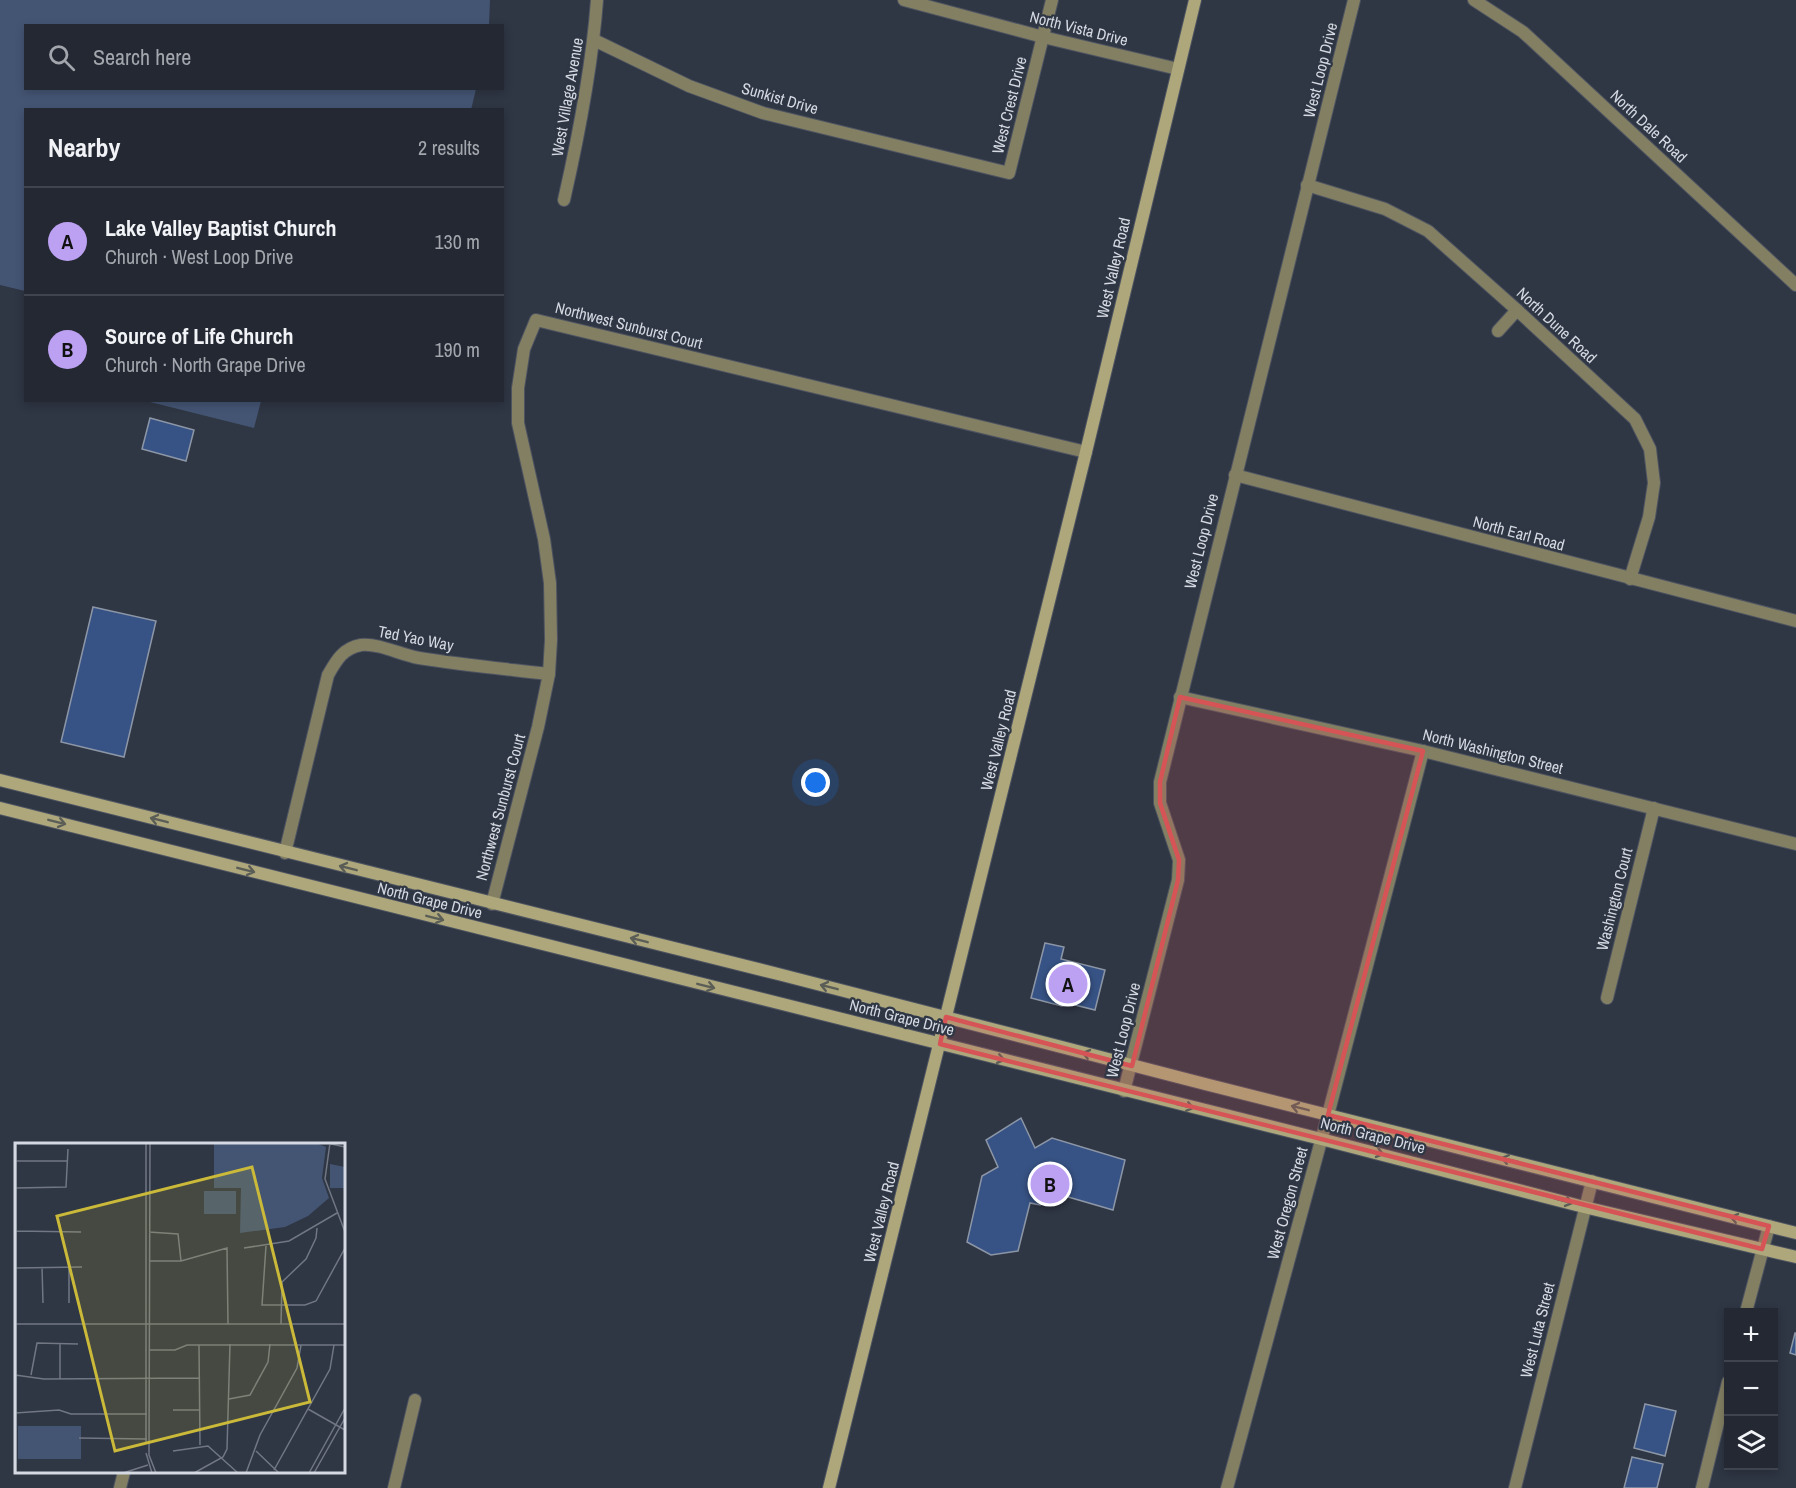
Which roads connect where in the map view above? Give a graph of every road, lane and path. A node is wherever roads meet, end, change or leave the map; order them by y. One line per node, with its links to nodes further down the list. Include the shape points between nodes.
1 (597, 0): 8 (street, West Village Avenue)
2 (904, 0): 7 (street, North Vista Drive)
3 (1052, 0): 7 (street, West Crest Drive)
4 (1195, 0): 9 (main road, West Valley Road)
5 (1354, 0): 11 (street, West Loop Drive)
6 (1474, 0): 13 (street, North Dale Road, via 1523,32)
7 (1043, 37): 9 (street, North Vista Drive); 10 (street, West Crest Drive, via 1013,178)
8 (594, 40): 10 (street, Sunkist Drive, via 689,86 763,113); 12 (street, West Village Avenue)
9 (1178, 69): 16 (main road, West Valley Road)
10 (964, 163)
11 (1307, 185): 14 (street, North Dune Road, via 1385,209 1428,231); 17 (street, West Loop Drive)
12 (564, 200)
13 (1796, 285)
14 (1517, 310): 15 (street); 18 (street, North Dune Road, via 1635,419 1650,449 1654,483 1649,517)
15 (1498, 332)
16 (1086, 452): 20 (street, Northwest Sunburst Court, via 536,320 524,349 518,388 519,423 550,583); 30 (main road, West Valley Road)
17 (1235, 475): 18 (street, North Earl Road); 21 (street, West Loop Drive)
18 (1630, 579): 19 (street, North Earl Road)
19 (1796, 621)
20 (549, 674): 27 (street, Ted Yao Way, via 417,658 375,646 339,651 328,675); 28 (street, Northwest Sunburst Court)
21 (1180, 697): 22 (street, North Washington Street); 32 (street, West Loop Drive, via 1160,782 1160,803 1179,860 1178,880)
22 (1423, 751): 25 (street, North Washington Street); 34 (street, West Oregon Street)
23 (0, 780): 27 (main road, North Grape Drive, one-way to 23)
24 (0, 808): 31 (main road, North Grape Drive, one-way to 31)
25 (1654, 808): 26 (street, North Washington Street); 29 (street, Washington Court)
26 (1796, 844)
27 (285, 853): 28 (main road, North Grape Drive, one-way to 27)
28 (492, 904): 30 (main road, North Grape Drive, one-way to 28)
29 (1607, 998)
30 (946, 1017): 31 (main road, West Valley Road); 32 (main road, North Grape Drive, one-way to 30)
31 (940, 1044): 33 (main road, North Grape Drive, one-way to 33); 48 (main road, West Valley Road)
32 (1132, 1066): 33 (street, West Loop Drive); 34 (main road, North Grape Drive, one-way to 32)
33 (1124, 1091): 35 (main road, North Grape Drive, one-way to 35)
34 (1328, 1114): 35 (street, West Oregon Street); 36 (main road, North Grape Drive, one-way to 34)
35 (1321, 1138): 37 (main road, North Grape Drive, one-way to 37); 49 (street, West Oregon Street)
36 (1592, 1181): 37 (street, West Luta Street); 38 (main road, North Grape Drive, one-way to 36)
37 (1584, 1207): 40 (main road, North Grape Drive); 50 (street, West Luta Street)
38 (1769, 1226): 39 (main road, North Grape Drive); 40 (street)
39 (1796, 1233)
40 (1762, 1249): 41 (main road, North Grape Drive); 42 (street)
41 (1796, 1257)
42 (1747, 1308)
43 (1724, 1398): 51 (street)
44 (416, 1400): 47 (street)
45 (124, 1473): 46 (street)
46 (120, 1488)
47 (394, 1488)
48 (829, 1488)
49 (1227, 1488)
50 (1515, 1488)
51 (1702, 1488)

